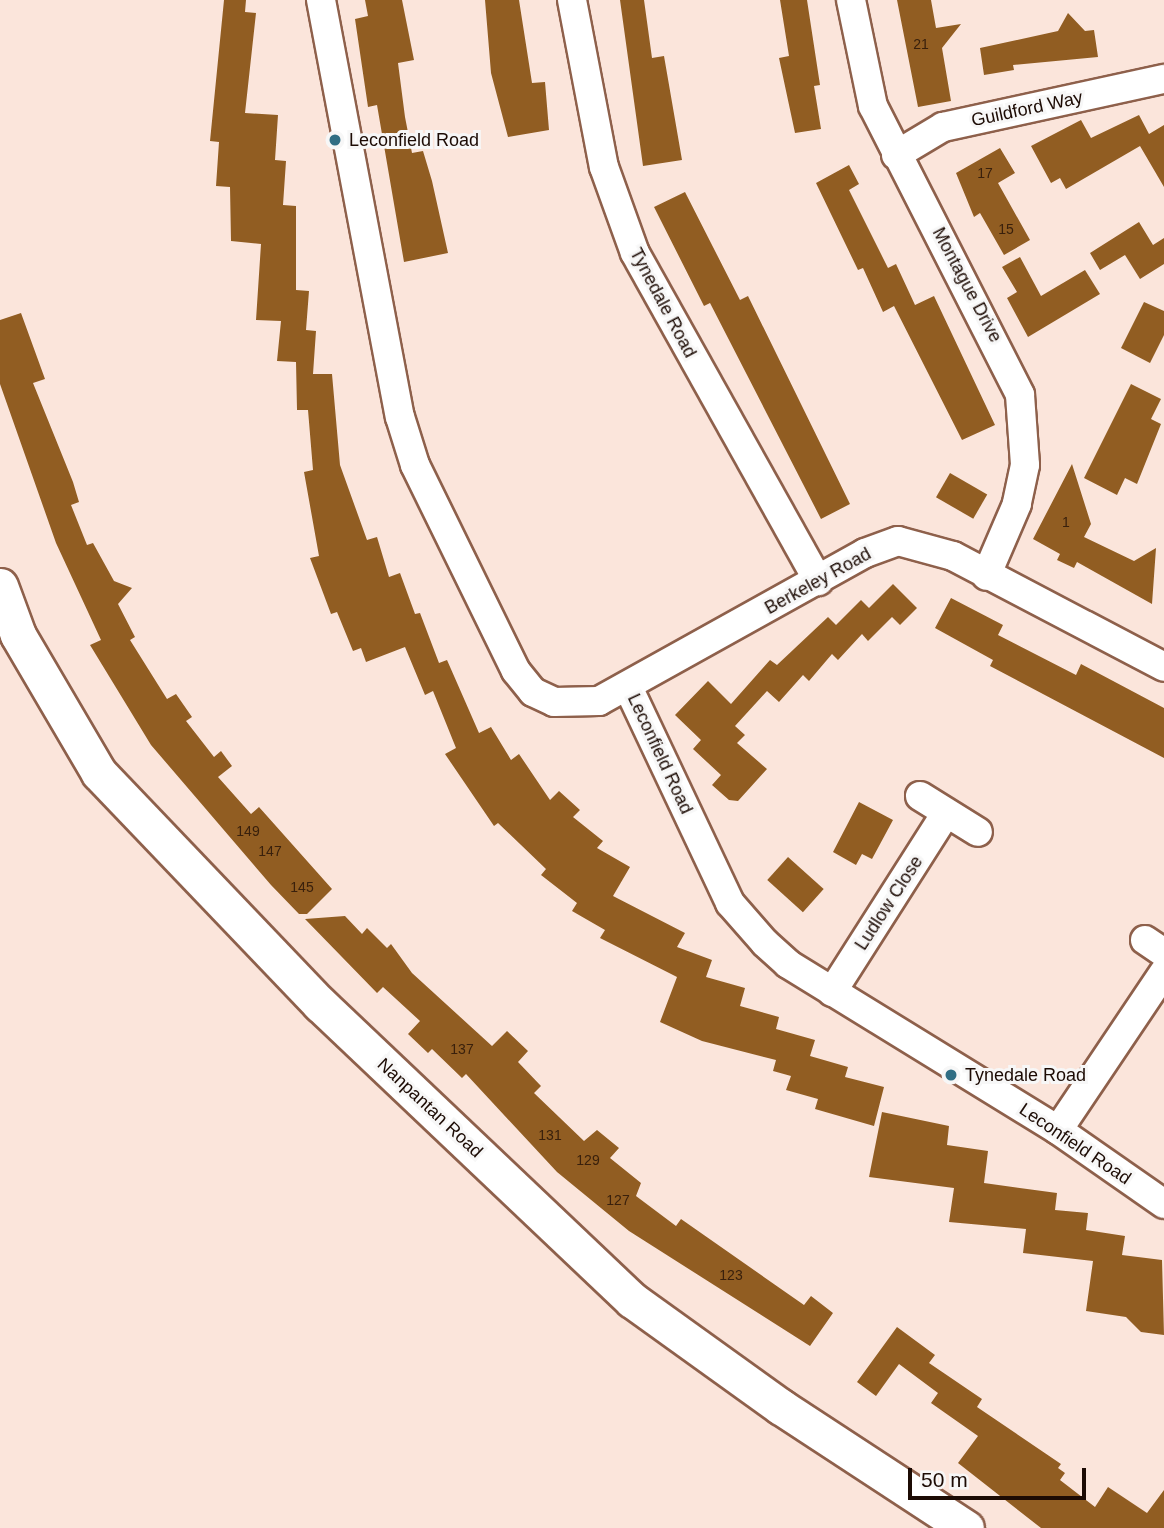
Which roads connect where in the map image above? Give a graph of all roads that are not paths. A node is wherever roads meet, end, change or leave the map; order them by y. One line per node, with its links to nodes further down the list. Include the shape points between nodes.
1 (321, 0): 10 (street, Leconfield Road, via 400,417 415,465 516,671 533,692 576,704 599,701)
2 (572, 0): 7 (street, Tynedale Road, via 604,167 635,253)
3 (851, 0): 5 (street, Montague Drive, via 873,106)
4 (1164, 79): 5 (street, Guildford Way, via 943,127)
5 (896, 155): 6 (street, Montague Drive, via 1020,395 1026,465 1017,504)
6 (986, 576): 7 (street, Berkeley Road, via 953,555 898,541); 9 (street, Berkeley Road)
7 (818, 581): 10 (street, Berkeley Road)
8 (0, 586): 18 (street, Nanpantan Road, via 18,635 99,773 320,1004 632,1300 782,1407)
9 (1164, 667)
10 (628, 687): 15 (street, Leconfield Road, via 730,903 788,964)
11 (920, 796): 12 (street)
12 (946, 813): 13 (street); 15 (street, Ludlow Close)
13 (978, 832)
14 (1164, 972): 16 (street)
15 (832, 992): 16 (street, Leconfield Road)
16 (1058, 1130): 17 (street, Leconfield Road)
17 (1164, 1204)
18 (966, 1528)

